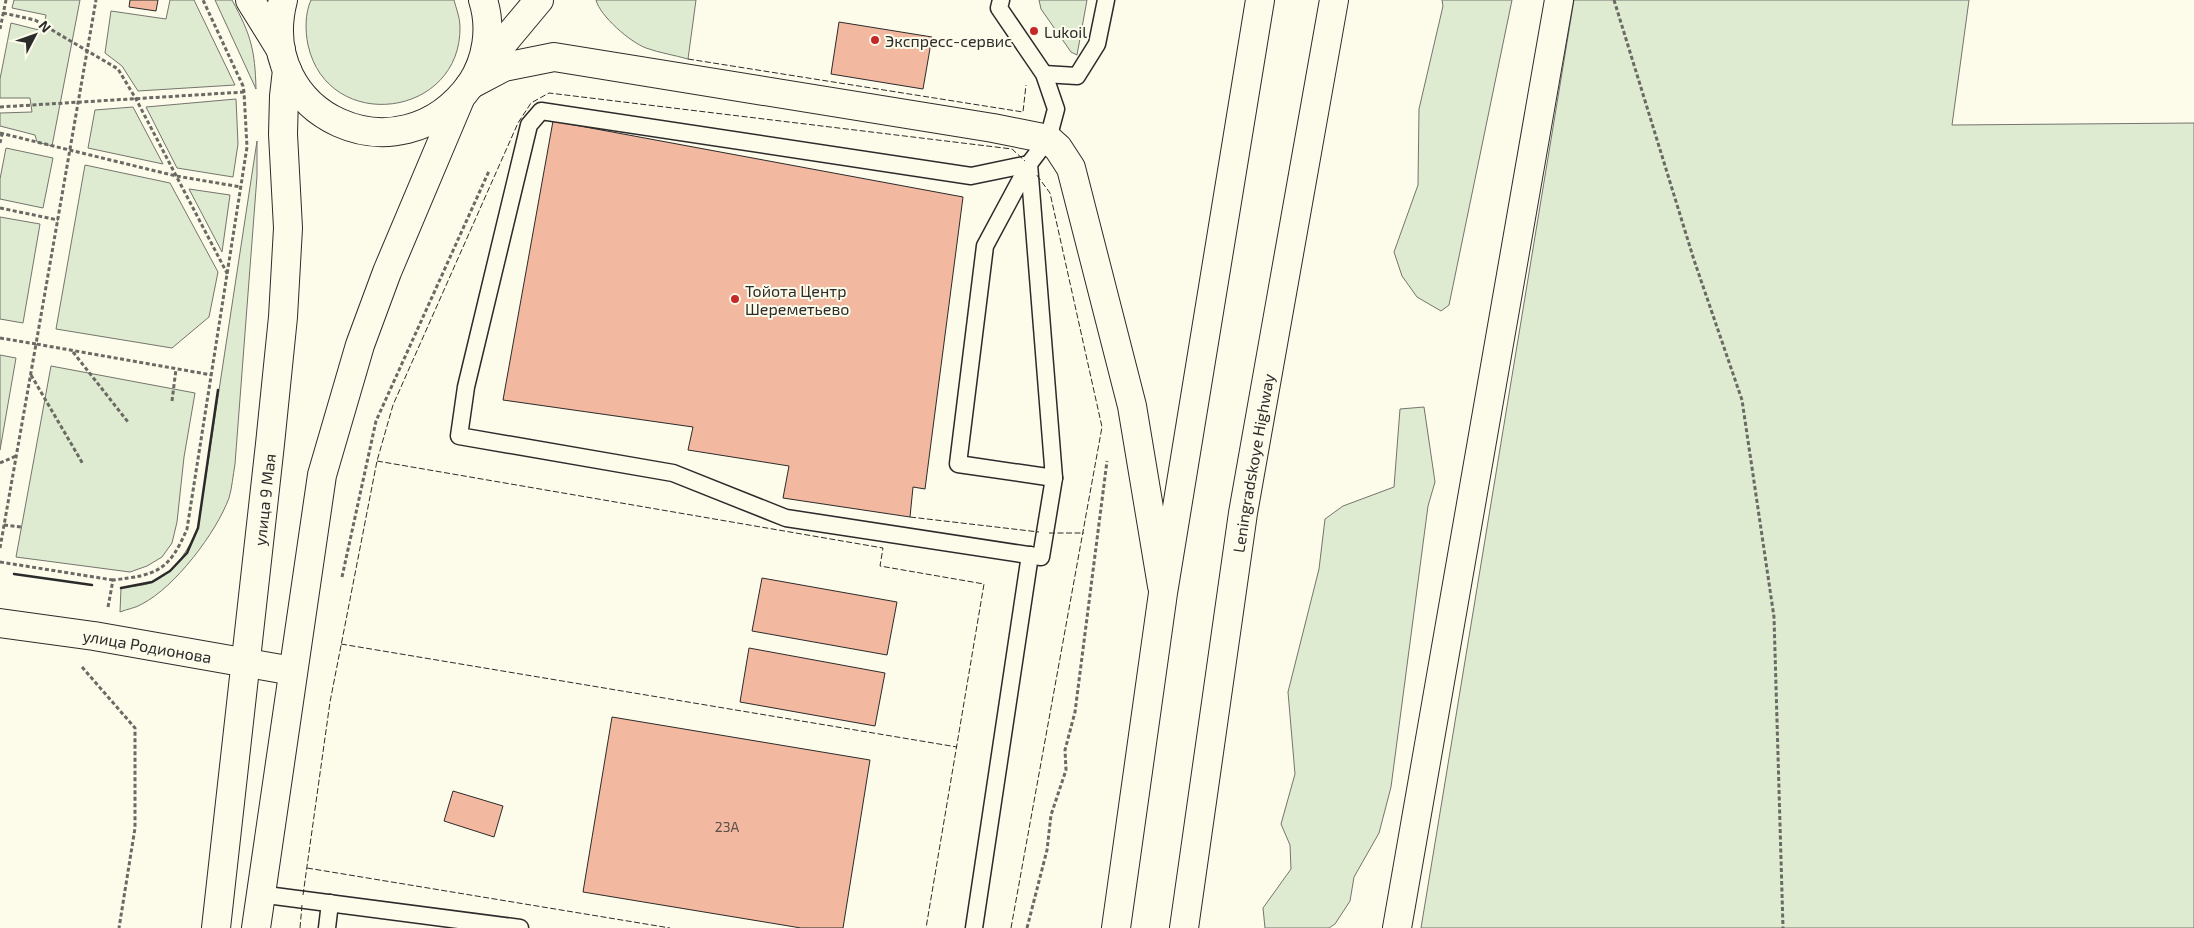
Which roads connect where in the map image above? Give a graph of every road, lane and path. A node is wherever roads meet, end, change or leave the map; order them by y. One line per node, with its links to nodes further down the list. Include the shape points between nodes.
1 (6, 0): 14 (path)
2 (96, 0): 16 (path)
3 (203, 0): 20 (path)
4 (250, 0): 17 (main road)
5 (283, 0): 17 (main road, via 278,32)
6 (483, 0): 19 (main road, via 487,39)
7 (538, 0): 19 (main road)
8 (1106, 0): 18 (lane, via 1097,44 1077,76)
9 (1260, 0): 55 (main road)
10 (1334, 0): 71 (main road, Leningradskoye Highway, via 1243,512)
11 (1559, 0): 72 (main road)
12 (1614, 0): 73 (path, via 1694,260 1742,400 1774,617)
13 (996, 3): 18 (lane)
14 (3, 13): 15 (path); 16 (path, via 35,20)
15 (0, 29)
16 (88, 50): 21 (path, via 118,69); 22 (path)
17 (284, 60): 19 (main road, via 298,90 312,105 348,127 369,132 409,130 427,123 445,112); 58 (main road, улица 9 Мая, via 283,134 288,228 283,317)
18 (1044, 74): 25 (lane, via 1056,110)
19 (469, 85): 25 (main road, via 504,67 554,57); 60 (main road, via 387,272 341,405 322,475)
20 (244, 92): 21 (path); 31 (path, via 247,147)
21 (136, 99): 22 (path); 30 (path)
22 (78, 103): 23 (path); 27 (path)
23 (0, 107)
24 (1, 133): 26 (path); 27 (path)
25 (1048, 138): 29 (lane); 55 (main road, via 1071,168 1129,396)
26 (0, 143)
27 (70, 151): 30 (path); 33 (path)
28 (492, 164): 54 (path, via 376,421)
29 (1029, 164): 47 (lane); 47 (lane, via 985,246 958,464); 51 (lane, via 971,176 541,111 529,125 466,387 459,436 673,473 786,518)
30 (176, 176): 31 (path); 34 (path)
31 (241, 187): 34 (path)
32 (0, 208): 33 (path)
33 (58, 220): 36 (path)
34 (228, 276): 40 (path)
35 (0, 338): 36 (path)
36 (36, 344): 37 (path); 39 (path)
37 (73, 351): 38 (path); 42 (path)
38 (176, 369): 40 (path); 41 (path)
39 (31, 375): 44 (path); 46 (path)
40 (212, 375): 53 (path, via 187,529 179,549 166,566 147,576)
41 (172, 401)
42 (128, 422)
43 (1108, 455): 69 (path, via 1075,712 1065,750 1066,770 1051,815 1047,850)
44 (16, 456): 45 (path); 48 (path)
45 (0, 463)
46 (83, 464)
47 (1054, 478): 51 (lane, via 1042,557)
48 (4, 525): 49 (path); 50 (path)
49 (21, 527)
50 (0, 548)
51 (1030, 556): 68 (lane)
52 (0, 562): 53 (path)
53 (113, 580): 56 (path)
54 (340, 586)
55 (1163, 593): 70 (main road)
56 (107, 610)
57 (0, 623): 58 (main road, улица Родионова, via 94,636)
58 (245, 664): 60 (main road, улица Родионова); 64 (main road, улица 9 Мая)
59 (81, 666): 63 (path, via 135,728 135,828)
60 (292, 671): 61 (main road)
61 (260, 894): 62 (lane); 65 (main road)
62 (330, 903): 66 (lane); 67 (lane)
63 (119, 928)
64 (216, 928)
65 (256, 928)
66 (327, 928)
67 (520, 928)
68 (974, 928)
69 (1027, 928)
70 (1116, 928)
71 (1184, 928)
72 (1397, 928)
73 (1783, 928)

